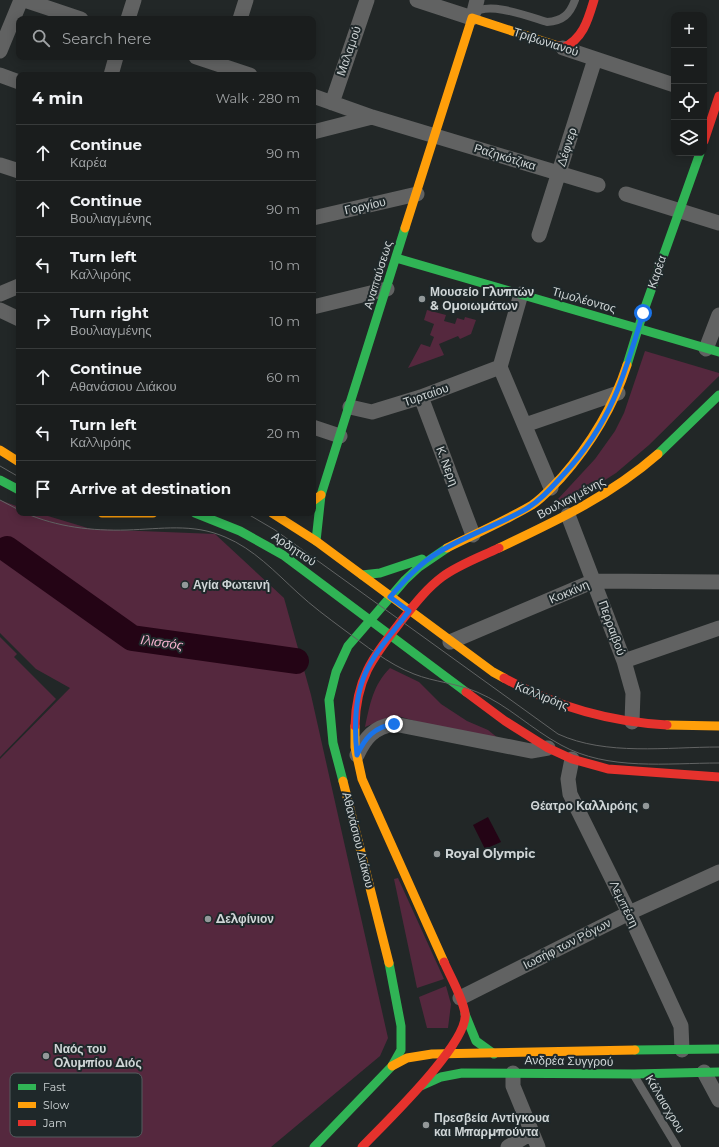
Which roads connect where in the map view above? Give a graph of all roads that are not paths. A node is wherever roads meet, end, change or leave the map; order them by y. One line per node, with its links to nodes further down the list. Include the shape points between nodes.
1 (21, 0): 14 (street)
2 (24, 0): 10 (street)
3 (134, 0): 11 (street)
4 (246, 0): 12 (street)
5 (367, 0): 26 (street, Μαλαμού)
6 (417, 0): 9 (street, Τριβωνιανού)
7 (575, 0): 9 (lane, via 571,11 554,22 490,6)
8 (594, 0): 13 (main road, via 578,39 570,46)
9 (474, 10): 13 (main road, Τριβωνιανού); 30 (main road, Αναπαύσεως)
10 (72, 16)
11 (129, 16)
12 (241, 16)
13 (562, 48): 15 (street, Τριβωνιανού)
14 (0, 51)
15 (595, 59): 23 (street, Τριβωνιανού); 34 (street, Δέφνερ)
16 (115, 60): 19 (street)
17 (206, 60): 18 (street)
18 (226, 66): 20 (street)
19 (112, 72)
20 (242, 72)
21 (0, 75): 22 (street)
22 (16, 81)
23 (671, 84)
24 (316, 97): 26 (street, Ραζηκότζικα)
25 (715, 97): 28 (main road)
26 (332, 103): 27 (street, Ραζηκότζικα)
27 (372, 117): 29 (street); 30 (street, Ραζηκότζικα)
28 (707, 129)
29 (316, 131)
30 (435, 136): 34 (street, Ραζηκότζικα); 36 (main road, Αναπαύσεως)
31 (699, 156): 38 (main road, Καρέα)
32 (0, 165): 33 (street)
33 (16, 170)
34 (559, 174): 35 (street, Ραζηκότζικα); 41 (street, Δέφνερ)
35 (598, 185)
36 (417, 194): 39 (street, Γοργίου); 42 (main road, Αναπαύσεως)
37 (626, 194): 38 (street)
38 (678, 210): 40 (street); 51 (main road, Καρέα)
39 (316, 217)
40 (719, 222)
41 (539, 235)
42 (396, 258): 44 (main road, Αναπαύσεως); 46 (main road, Τιμολέοντος)
43 (16, 287): 45 (street)
44 (387, 289): 47 (street); 57 (main road, Αναπαύσεως)
45 (0, 294)
46 (521, 294): 51 (main road, Τιμολέοντος); 53 (street)
47 (316, 306)
48 (0, 310): 50 (street)
49 (719, 315): 52 (street)
50 (16, 318)
51 (638, 328): 52 (main road, Τιμολέοντος); 54 (main road, Καρέα)
52 (713, 350)
53 (500, 367): 56 (street, Τυρταίου); 58 (street)
54 (618, 393): 58 (street); 65 (main road, Καρέα, via 594,438)
55 (719, 395): 68 (main road, Βουλιαγμένης, via 678,436 630,478)
56 (421, 397): 57 (street, Τυρταίου, via 372,412); 71 (street, Κ. Νερη)
57 (350, 407): 60 (main road, Αναπαύσεως)
58 (526, 426): 65 (street)
59 (316, 428): 60 (street)
60 (340, 436): 66 (main road, Αναπαύσεως)
61 (0, 450): 62 (main road)
62 (16, 460)
63 (0, 480): 64 (main road)
64 (16, 488)
65 (551, 488): 71 (main road, Βουλιαγμένης, via 524,510)
66 (322, 495): 67 (main road); 72 (main road, Αναπαύσεως)
67 (316, 499)
68 (568, 515): 75 (street, Περραιβού); 78 (main road, Βουλιαγμένης, via 455,569 430,587)
69 (205, 516): 79 (main road, Αρδηττού, via 252,536 302,568)
70 (277, 516): 72 (main road, Αρδηττού)
71 (473, 535): 73 (main road, Βουλιαγμένης)
72 (316, 541): 74 (main road, Αρδηττού)
73 (439, 552): 74 (main road, via 405,566); 77 (main road, Βουλιαγμένης, via 419,567)
74 (362, 575): 77 (main road, Αρδηττού)
75 (594, 582): 76 (street, Κοκκίνη); 82 (street, Κοκκίνη); 83 (street, Περραιβού)
76 (719, 582)
77 (390, 597): 78 (main road, Καλλιρόης); 79 (main road, Βουλιαγμένης)
78 (409, 611): 81 (main road, Βουλιαγμένης); 82 (main road, Καλλιρόης)
79 (370, 621): 81 (main road); 98 (main road, Αθανάσιου Διάκου, via 348,646 340,660 333,681 330,718 333,742 388,957 401,1026 401,1050)
80 (719, 628): 83 (street)
81 (390, 636): 86 (main road, via 505,721); 87 (main road, Αθανάσιου Διάκου, via 368,668 360,686 356,718)
82 (450, 642): 84 (main road, Καλλιρόης, via 522,690 596,715)
83 (624, 661): 84 (street, Περραιβού, via 633,693)
84 (632, 722): 85 (main road, Καλλιρόης)
85 (719, 726)
86 (548, 748): 87 (street, via 531,751 394,724 384,725 369,734); 88 (main road)
87 (357, 755): 92 (main road, Αθανάσιου Διάκου, via 362,781)
88 (572, 759): 89 (main road, via 630,772); 91 (street, Λεμπέση, via 568,779 570,794)
89 (719, 777)
90 (719, 872): 91 (street, Ιωσήφ των Ρόγων)
91 (629, 913): 92 (street, Ιωσήφ των Ρόγων); 95 (street, Λεμπέση, via 681,1026)
92 (460, 998): 93 (main road, Αθανάσιου Διάκου)
93 (465, 1014): 96 (main road, via 462,1029); 97 (main road, Αθανάσιου Διάκου, via 476,1041)
94 (719, 1049): 95 (main road, Ανδρέα Συγγρού)
95 (682, 1050): 97 (main road, Ανδρέα Συγγρού)
96 (446, 1054): 97 (main road, Ανδρέα Συγγρού); 98 (main road, Ανδρέα Συγγρού, via 418,1055); 102 (main road, Ανδρέα Συγγρού)
97 (494, 1054)
98 (392, 1066): 105 (main road, Ανδρέα Συγγρού)
99 (712, 1072): 101 (main road, Ανδρέα Συγγρού); 103 (street)
100 (513, 1073): 101 (main road, Ανδρέα Συγγρού); 102 (main road, Ανδρέα Συγγρού, via 462,1073 441,1077); 104 (street, via 513,1086)
101 (634, 1074): 109 (lane, Κάλαισχρου)
102 (421, 1086): 106 (main road, Ανδρέα Συγγρού)
103 (719, 1100)
104 (531, 1133): 107 (street); 108 (street)
105 (314, 1147)
106 (362, 1147)
107 (508, 1147)
108 (538, 1147)
109 (677, 1147)

